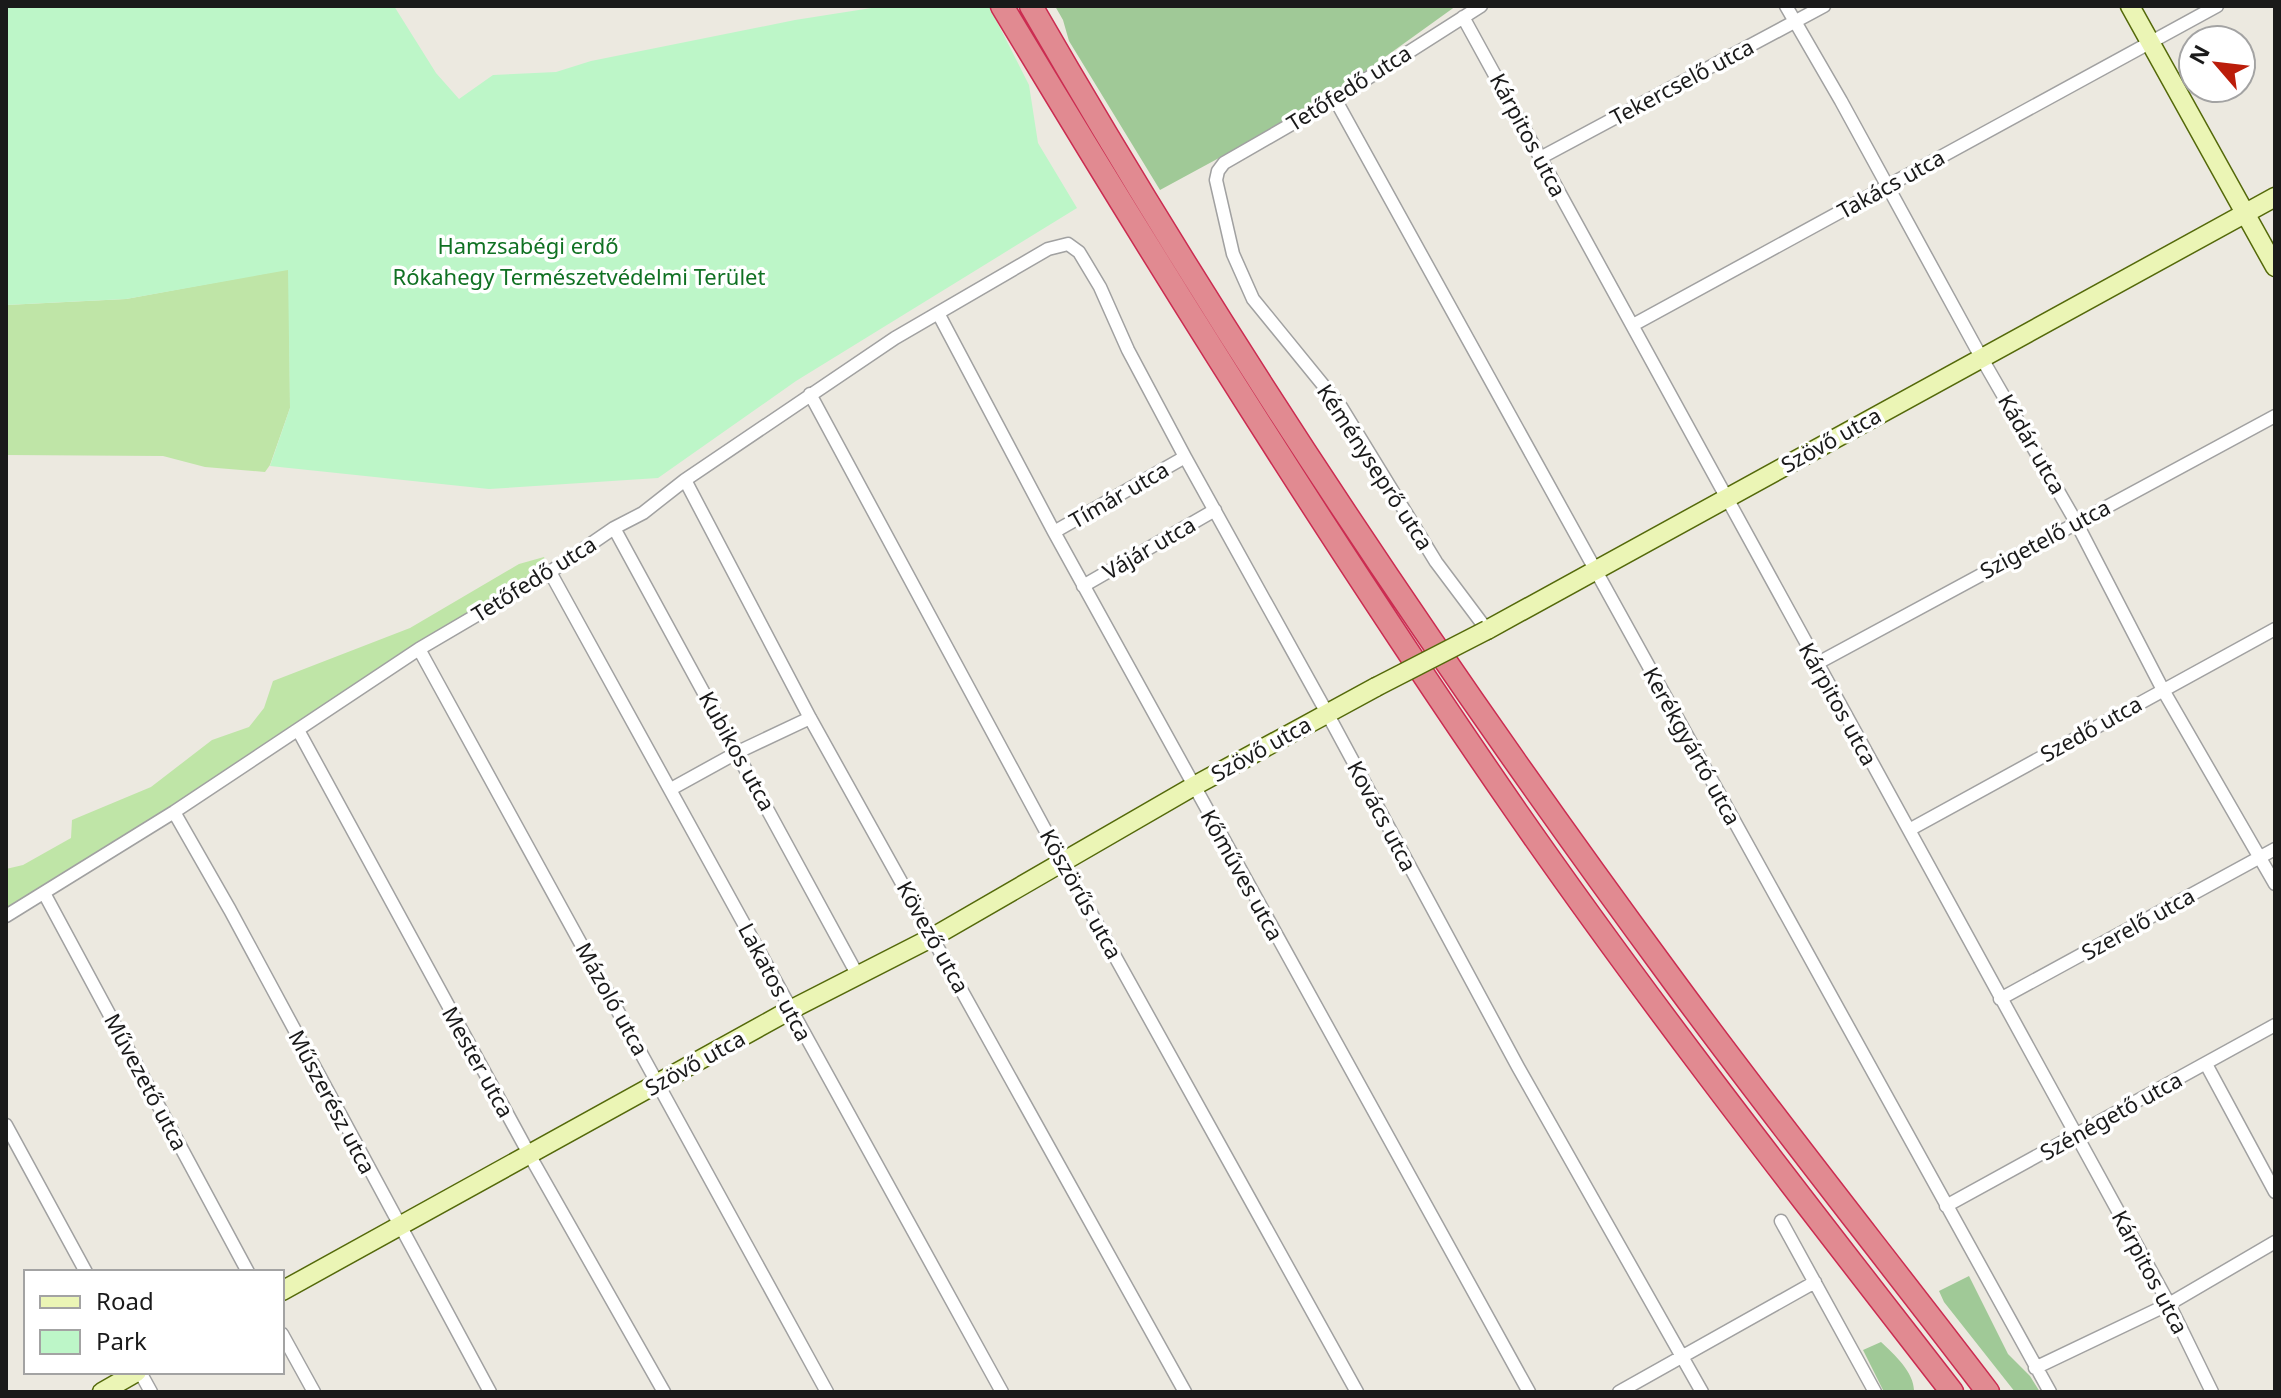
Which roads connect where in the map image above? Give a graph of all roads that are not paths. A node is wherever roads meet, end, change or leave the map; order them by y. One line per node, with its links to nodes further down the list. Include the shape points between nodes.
1 (1002, 6): 91 (highway, via 1205,340 1515,809 1663,1015)
2 (1031, 6): 92 (highway, via 1232,339 1504,746 1768,1109)
3 (1481, 6): 8 (street, Tetőfedő utca)
4 (1786, 6): 9 (street, Kádár utca)
5 (1824, 6): 9 (street, Tekercselő utca)
6 (2130, 6): 10 (street)
7 (2217, 6): 10 (street, Takács utca)
8 (1463, 17): 11 (street, Tetőfedő utca); 12 (street, Kárpitos utca)
9 (1795, 22): 12 (street, Tekercselő utca); 14 (street, Kádár utca)
10 (2149, 42): 14 (street, Takács utca); 16 (street)
11 (1335, 99): 13 (street, Tetőfedő utca); 31 (street, Kerékgyártó utca)
12 (1540, 158): 20 (street, Kárpitos utca)
13 (1218, 171): 35 (street, Kéményseprő utca, via 1233,254 1253,299 1341,407 1436,562)
14 (1888, 186): 20 (street, Takács utca); 21 (street, Kádár utca)
15 (2275, 197): 16 (street, Szövő utca)
16 (2245, 214): 18 (street); 21 (street, Szövő utca)
17 (1063, 243): 19 (street, Tetőfedő utca); 24 (street, Kovács utca, via 1079,252 1100,287)
18 (2275, 267)
19 (938, 313): 22 (street, Tetőfedő utca); 30 (street, Kőműves utca)
20 (1633, 325): 26 (street, Kárpitos utca)
21 (1981, 357): 26 (street, Szövő utca); 28 (street, Kádár utca)
22 (810, 394): 25 (street, Tetőfedő utca); 49 (street, Köszörűs utca)
23 (2275, 416): 28 (street, Szigetelő utca)
24 (1185, 457): 27 (street, Kovács utca); 30 (street, Tímár utca)
25 (685, 480): 29 (street, Tetőfedő utca); 40 (street, Kövező utca)
26 (1726, 499): 31 (street, Szövő utca); 37 (street, Kárpitos utca)
27 (1215, 510): 33 (street, Vájár utca); 39 (street, Kovács utca)
28 (2076, 522): 37 (street, Szigetelő utca); 38 (street, Kádár utca)
29 (614, 528): 32 (street, Tetőfedő utca); 42 (street, Kubikos utca)
30 (1054, 532): 33 (street, Kőműves utca)
31 (1595, 570): 35 (street, Szövő utca); 64 (street, Kerékgyártó utca)
32 (550, 572): 36 (street, Tetőfedő utca); 44 (street, Lakatos utca)
33 (1083, 586): 43 (street, Kőműves utca)
34 (2275, 629): 38 (street, Szedő utca)
35 (1487, 630): 39 (street, Szövő utca, bridge)
36 (419, 649): 41 (street, Tetőfedő utca); 59 (street, Mázoló utca)
37 (1816, 664): 46 (street, Kárpitos utca)
38 (2163, 690): 46 (street, Szedő utca); 48 (street, Kádár utca)
39 (1327, 713): 43 (street, Szövő utca); 74 (street, Kovács utca)
40 (810, 718): 42 (street); 53 (street, Kövező utca)
41 (298, 730): 45 (street, Tetőfedő utca); 62 (street, Mester utca)
42 (738, 752): 44 (street); 54 (street, Kubikos utca)
43 (1194, 786): 49 (street, Szövő utca); 87 (street, Kőműves utca)
44 (671, 789): 56 (street, Lakatos utca)
45 (174, 812): 51 (street, Tetőfedő utca); 66 (street, Műszerész utca)
46 (1909, 830): 55 (street, Kárpitos utca)
47 (2275, 849): 48 (street, Szerelő utca)
48 (2260, 857): 50 (street, Kádár utca); 55 (street, Szerelő utca)
49 (1062, 861): 53 (street, Szövő utca); 86 (street, Köszörűs utca)
50 (2275, 884)
51 (44, 893): 52 (street, Tetőfedő utca); 69 (street, Művezető utca)
52 (6, 916)
53 (933, 937): 54 (street, Szövő utca); 85 (street, Kövező utca)
54 (857, 974): 56 (street, Szövő utca)
55 (2000, 999): 61 (street, Kárpitos utca)
56 (790, 1010): 59 (street, Szövő utca); 84 (street, Lakatos utca)
57 (2275, 1025): 58 (street, Szénégető utca)
58 (2206, 1064): 61 (street, Szénégető utca); 63 (street)
59 (659, 1083): 62 (street, Szövő utca); 83 (street, Mázoló utca)
60 (6, 1125): 68 (street)
61 (2077, 1135): 64 (street, Szénégető utca); 72 (street, Kárpitos utca)
62 (530, 1156): 66 (street, Szövő utca); 82 (street, Mester utca)
63 (2275, 1192)
64 (1946, 1206): 75 (street, Kerékgyártó utca)
65 (1781, 1221): 70 (street)
66 (399, 1227): 71 (street, Szövő utca); 81 (street, Műszerész utca)
67 (2275, 1242): 72 (street)
68 (85, 1270)
69 (247, 1270)
70 (1815, 1282): 74 (street); 90 (street)
71 (284, 1290)
72 (2169, 1304): 75 (street); 94 (street, Kárpitos utca)
73 (284, 1338): 80 (street)
74 (1682, 1356): 88 (street); 89 (street, Kovács utca)
75 (2035, 1368): 93 (street, Kerékgyártó utca)
76 (135, 1374): 78 (street)
77 (140, 1374): 79 (street)
78 (102, 1392)
79 (151, 1392)
80 (314, 1392)
81 (490, 1392)
82 (664, 1392)
83 (827, 1392)
84 (1002, 1392)
85 (1185, 1392)
86 (1357, 1392)
87 (1529, 1392)
88 (1619, 1392)
89 (1702, 1392)
90 (1875, 1392)
91 (1952, 1392)
92 (1988, 1392)
93 (2050, 1392)
94 (2212, 1392)

